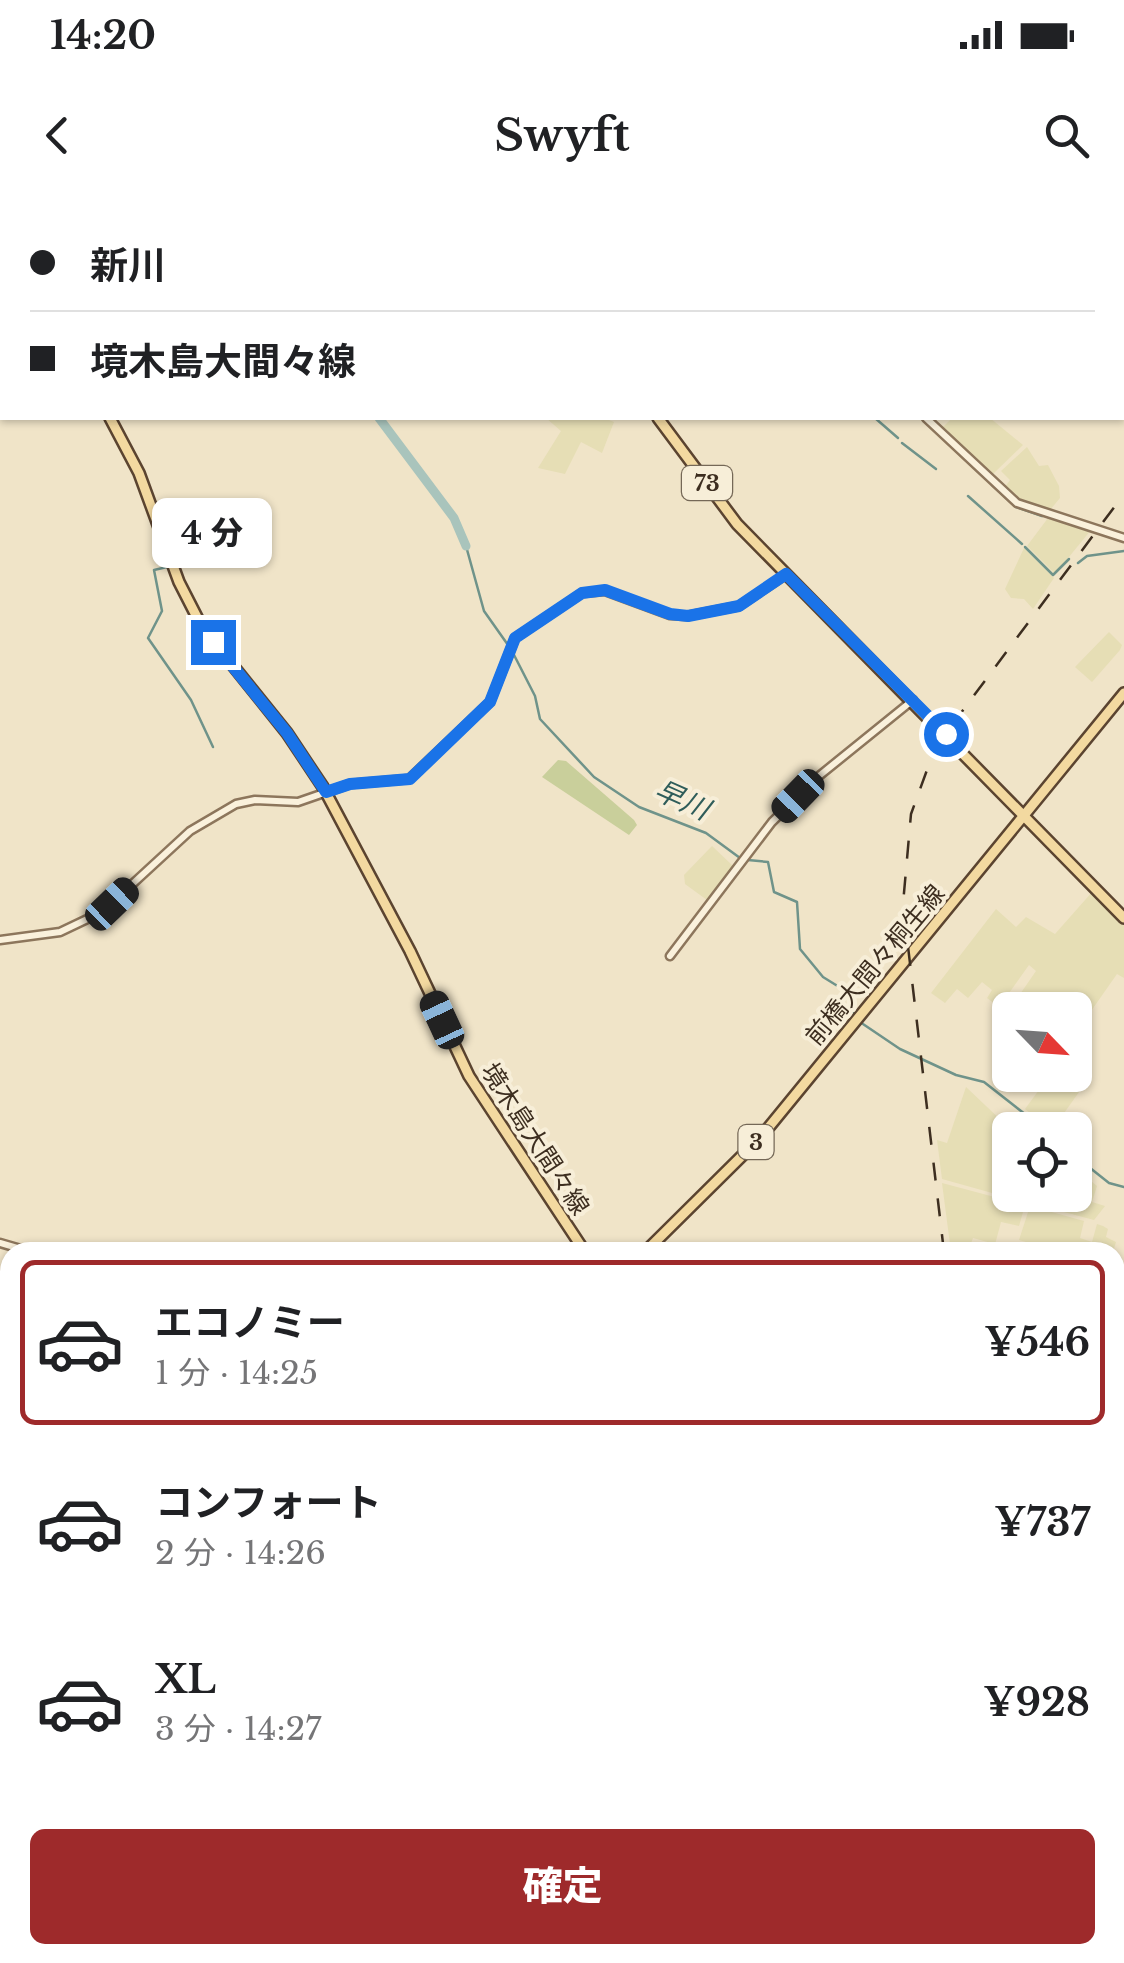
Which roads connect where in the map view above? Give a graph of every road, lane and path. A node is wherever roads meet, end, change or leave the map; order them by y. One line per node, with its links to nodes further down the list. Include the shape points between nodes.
1 (111, 420): 8 (main road, 境木島大間々線, via 202,627)
2 (659, 420): 5 (main road, 73, via 734,520)
3 (928, 420): 4 (street, via 1017,503)
4 (1124, 538)
5 (786, 574): 7 (main road, 73); 8 (street, via 739,606 688,616 594,590 512,642 487,706 410,779)
6 (1124, 693): 9 (main road, 前橋大間々桐生線 / 3)
7 (914, 699): 9 (main road, 73); 12 (street, via 798,796)
8 (326, 792): 11 (street, via 294,802 236,804 190,832 102,912 60,932); 13 (main road, 境木島大間々線, via 469,1076)
9 (1022, 819): 10 (main road, 73); 14 (main road, 前橋大間々桐生線 / 3, via 753,1146)
10 (1124, 918)
11 (0, 940)
12 (670, 956)
13 (578, 1242)
14 (656, 1242)

